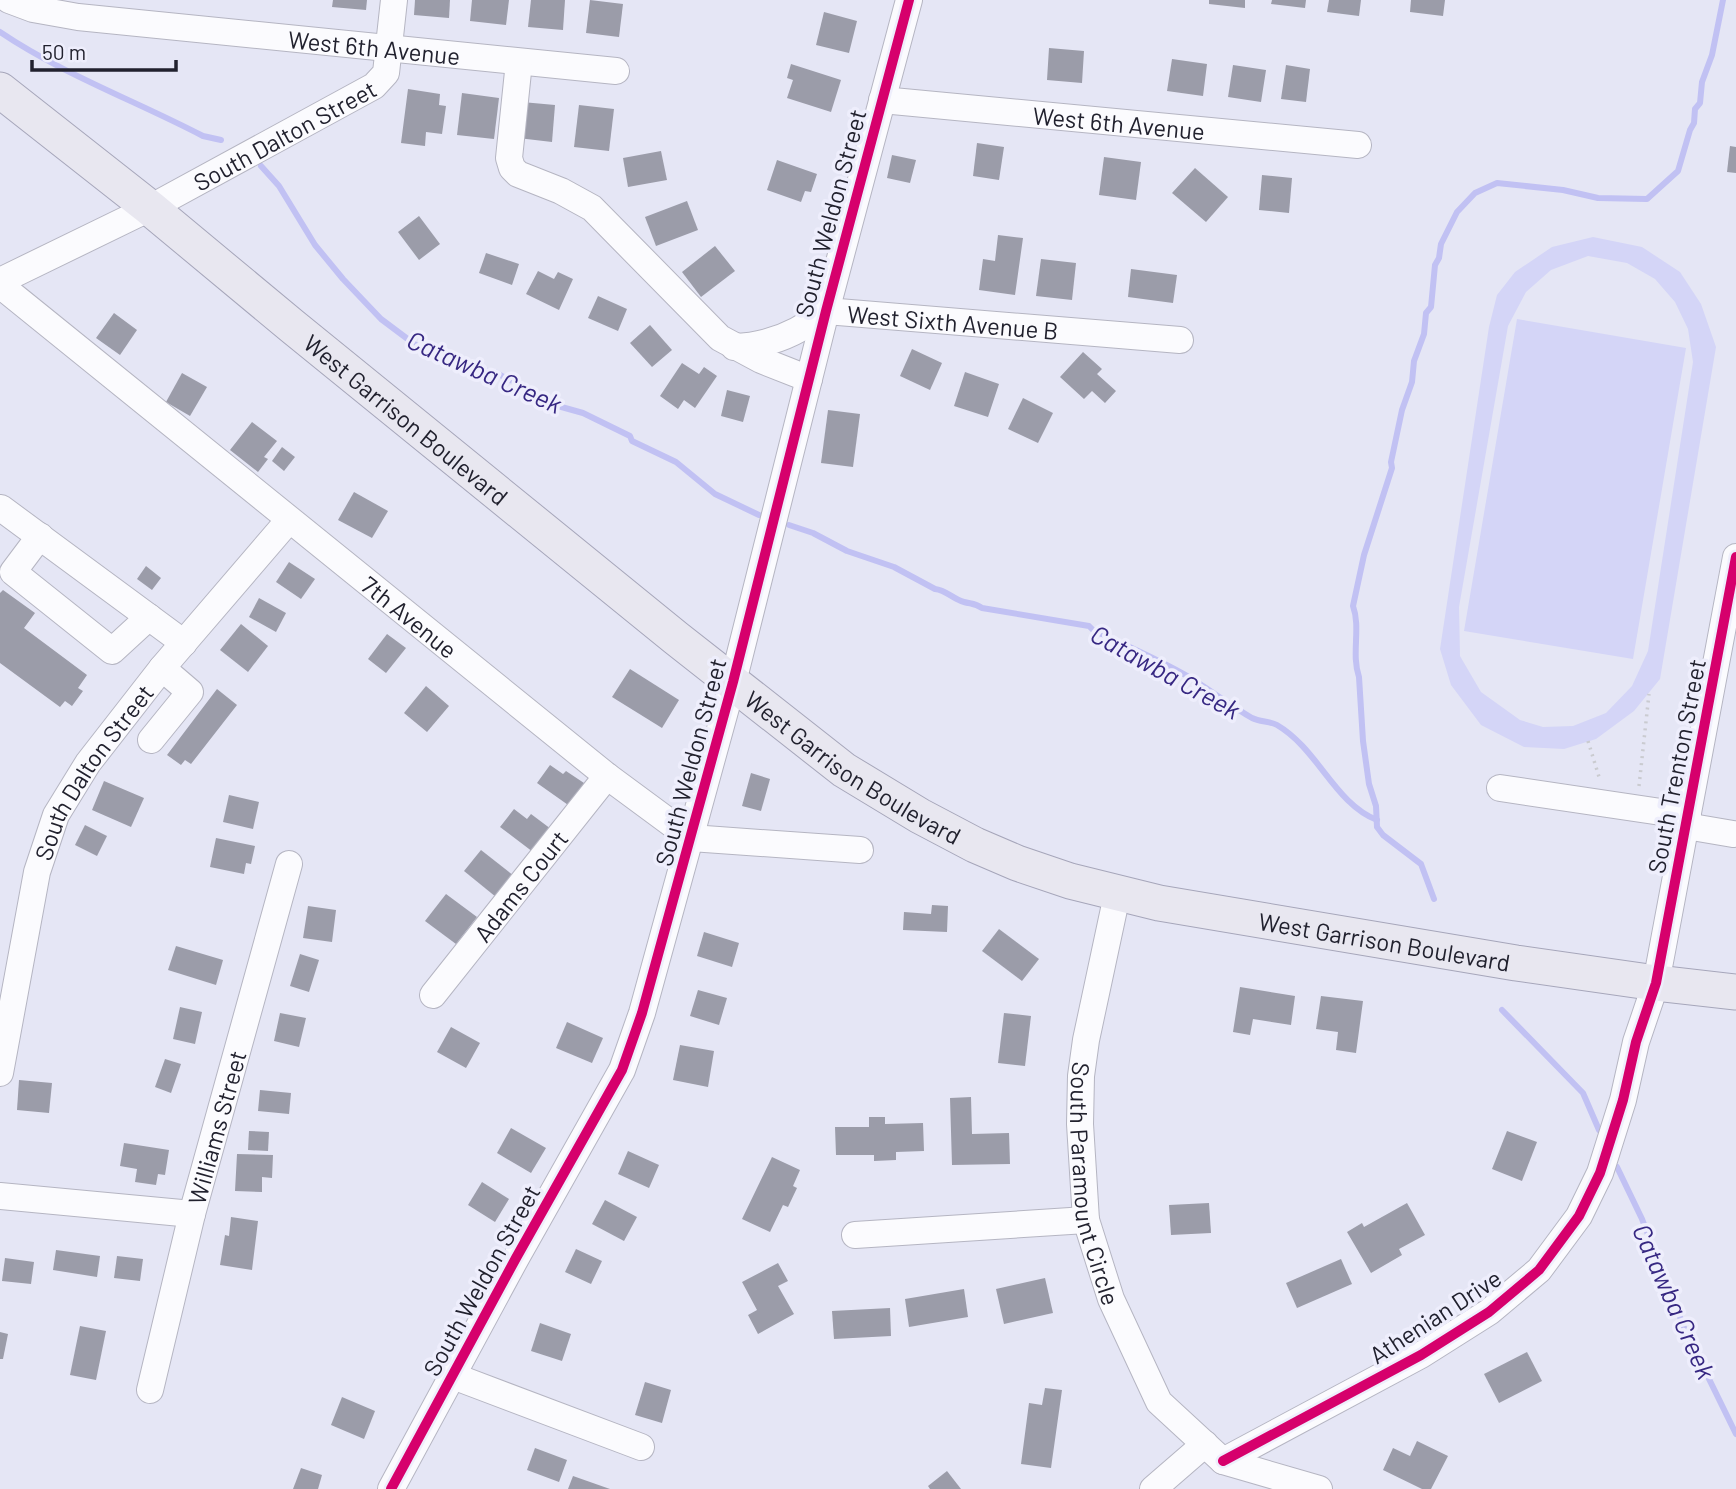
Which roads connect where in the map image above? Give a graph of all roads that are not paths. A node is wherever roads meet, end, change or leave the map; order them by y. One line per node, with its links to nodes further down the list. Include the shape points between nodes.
1 (9, 0): 4 (street, West 6th Avenue, via 66,15)
2 (394, 0): 4 (street, South Dalton Street)
3 (909, 0): 8 (street, South Weldon Street)
4 (390, 48): 5 (street, West 6th Avenue); 10 (street, South Dalton Street, via 386,73 374,86)
5 (519, 62): 6 (street, West 6th Avenue); 14 (street, via 509,158 512,168 592,208 702,322)
6 (616, 71)
7 (0, 90): 10 (main road, West Garrison Boulevard)
8 (882, 100): 9 (street, West 6th Avenue); 12 (street, South Weldon Street)
9 (1358, 145)
10 (150, 208): 11 (street, South Dalton Street); 23 (main road, West Garrison Boulevard)
11 (0, 283): 17 (street, 7th Avenue)
12 (826, 311): 13 (street, West Sixth Avenue B); 14 (street, West Sixth Avenue B, via 780,339); 15 (street, South Weldon Street)
13 (1180, 340)
14 (734, 348): 15 (street)
15 (809, 379): 23 (street, South Weldon Street)
16 (1, 508): 18 (street)
17 (289, 520): 21 (street, South Dalton Street); 25 (street, 7th Avenue)
18 (40, 536): 20 (street); 20 (street, via 13,572 112,651)
19 (1736, 557): 27 (street, South Trenton Street)
20 (149, 617): 21 (street)
21 (184, 643): 22 (street, South Dalton Street)
22 (162, 668): 24 (street, via 190,692); 36 (street, South Dalton Street, via 88,763 56,815 35,884)
23 (733, 682): 29 (street, South Weldon Street); 32 (main road, West Garrison Boulevard, via 844,770 920,816 1017,863)
24 (151, 740)
25 (607, 776): 29 (street, 7th Avenue); 35 (street, Adams Court)
26 (1500, 788): 27 (street, via 1637,808)
27 (1687, 821): 28 (street); 33 (street, South Trenton Street)
28 (1733, 834)
29 (691, 838): 30 (street); 41 (street, South Weldon Street, via 656,970 622,1070)
30 (860, 850)
31 (289, 864): 38 (street, Williams Street)
32 (1117, 895): 33 (main road, West Garrison Boulevard); 39 (street, South Paramount Circle, via 1081,1076)
33 (1656, 984): 34 (main road, West Garrison Boulevard); 44 (street, Athenian Drive, via 1600,1173 1578,1216 1539,1270 1489,1312 1421,1355)
34 (1736, 992)
35 (433, 995)
36 (0, 1073)
37 (0, 1196): 38 (street)
38 (192, 1214): 42 (street, Williams Street)
39 (1086, 1220): 40 (street); 44 (street, South Paramount Circle, via 1111,1299 1160,1402)
40 (855, 1235)
41 (453, 1376): 43 (street); 45 (street, South Weldon Street)
42 (149, 1390)
43 (641, 1447)
44 (1214, 1453): 46 (street, Athenian Drive); 47 (street, South Paramount Circle)
45 (391, 1489)
46 (1153, 1489)
47 (1319, 1489)

